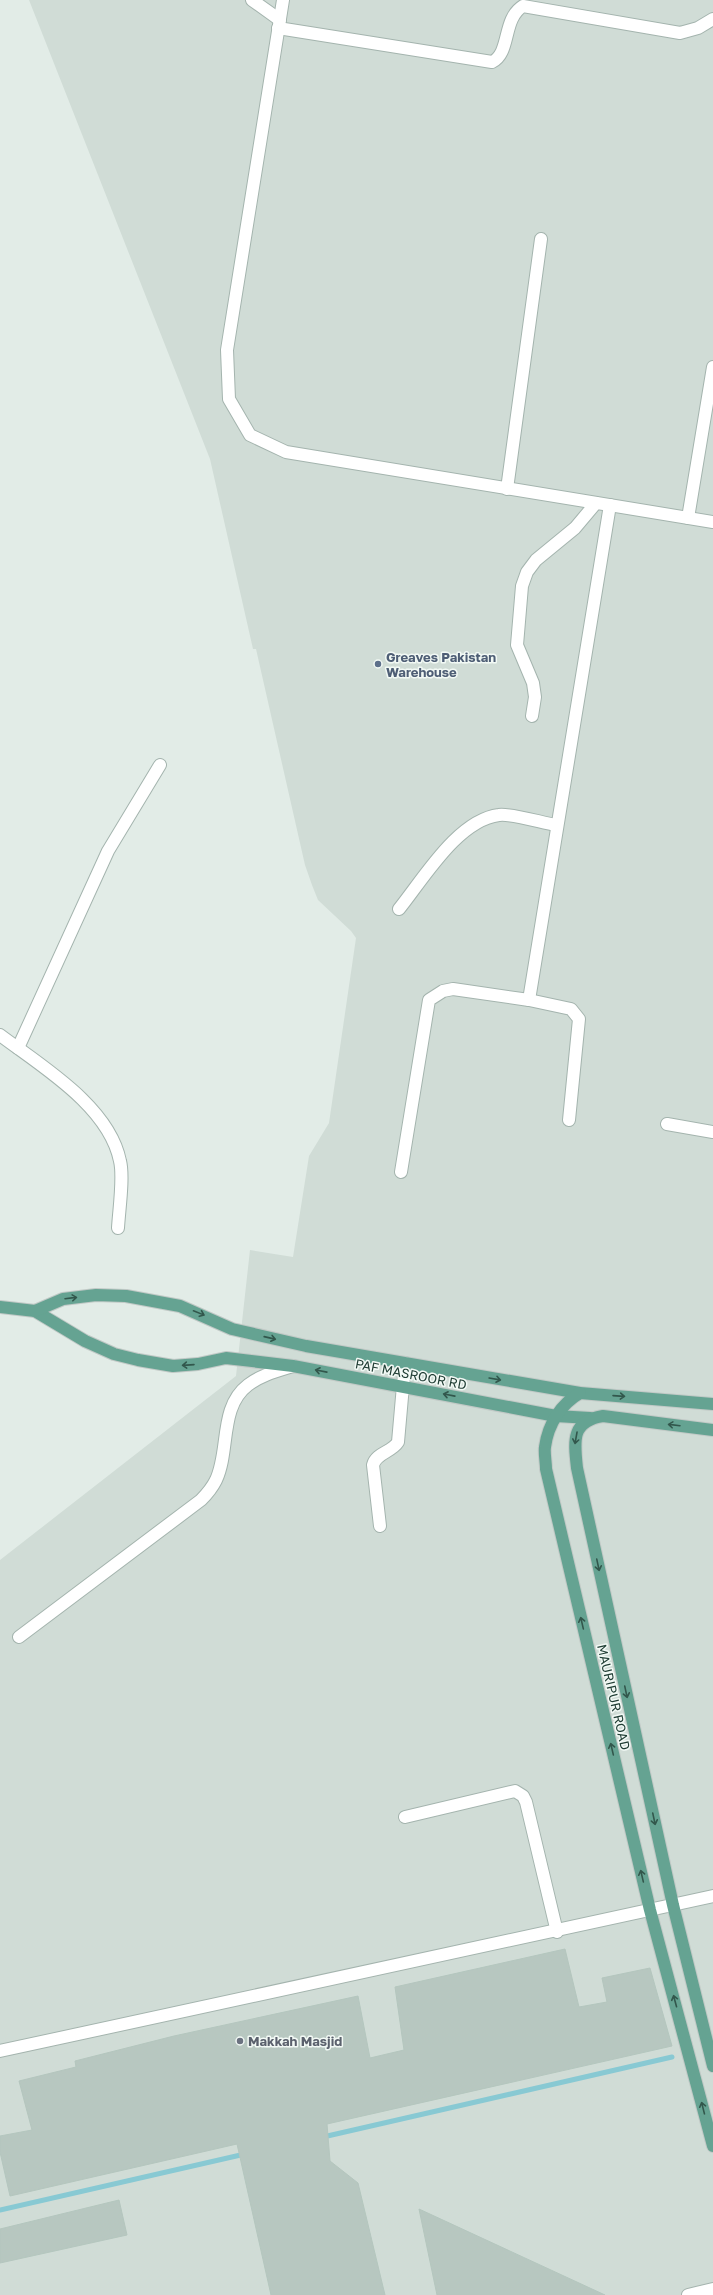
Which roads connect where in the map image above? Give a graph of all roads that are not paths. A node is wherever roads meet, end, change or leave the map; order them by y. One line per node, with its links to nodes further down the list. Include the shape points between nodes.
1 (252, 0): 4 (street)
2 (283, 0): 4 (street)
3 (713, 20): 4 (street, via 680,33 523,6 511,17 500,56 492,62)
4 (279, 24): 7 (street, via 227,350 229,399 250,434 286,452)
5 (542, 240): 7 (street)
6 (713, 367): 10 (street)
7 (508, 489): 8 (street)
8 (596, 502): 9 (street); 12 (street, via 575,528 536,560 527,572 522,586 517,645 533,683 535,697)
9 (610, 505): 10 (street); 14 (street)
10 (688, 518): 11 (street)
11 (713, 522)
12 (532, 716)
13 (160, 765): 18 (street, via 108,851)
14 (556, 825): 15 (street, via 500,814 478,822 457,837); 16 (street)
15 (399, 909)
16 (529, 1000): 19 (street, via 571,1009 579,1019); 22 (street, via 453,989 443,991 429,1000)
17 (0, 1035): 18 (street)
18 (18, 1048): 23 (street, via 70,1088 91,1108 113,1138 121,1162)
19 (569, 1120)
20 (667, 1124): 21 (street)
21 (713, 1132)
22 (400, 1172)
23 (118, 1228)
24 (0, 1306): 25 (main road)
25 (35, 1311): 26 (main road, PAF MASROOR RD, one-way to 26, via 63,1299 96,1295 126,1296 180,1306 232,1329 306,1346); 27 (main road, PAF MASROOR RD, one-way to 25, via 226,1358 173,1366 138,1360 114,1354 85,1342)
26 (405, 1363): 28 (street); 29 (main road, PAF MASROOR RD, one-way to 29)
27 (293, 1366): 28 (main road, PAF MASROOR RD, one-way to 27); 35 (street, via 263,1376 247,1385 239,1394 231,1408 217,1479 202,1500)
28 (402, 1386): 31 (main road, PAF MASROOR RD, one-way to 28); 34 (street, via 398,1442 396,1446 376,1458 373,1465)
29 (580, 1394): 30 (main road, one-way to 30); 31 (main road, MAURIPUR ROAD, via 570,1399)
30 (713, 1404)
31 (556, 1416): 32 (main road, PAF MASROOR RD); 39 (main road, MAURIPUR ROAD, one-way to 31, via 546,1469 545,1447)
32 (590, 1418): 33 (main road, one-way to 32, via 603,1416); 38 (main road, MAURIPUR ROAD, one-way to 38, via 578,1429 575,1444 577,1468)
33 (713, 1430)
34 (380, 1526)
35 (18, 1637)
36 (405, 1817): 40 (street, via 519,1792 526,1802)
37 (713, 1896): 38 (street)
38 (673, 1905): 39 (street); 42 (main road, MAURIPUR ROAD)
39 (650, 1910): 40 (street); 43 (main road, MAURIPUR ROAD, one-way to 39)
40 (557, 1932): 41 (street)
41 (0, 2051)
42 (712, 2063)
43 (713, 2146)
44 (713, 2289): 45 (street)
45 (688, 2295)

